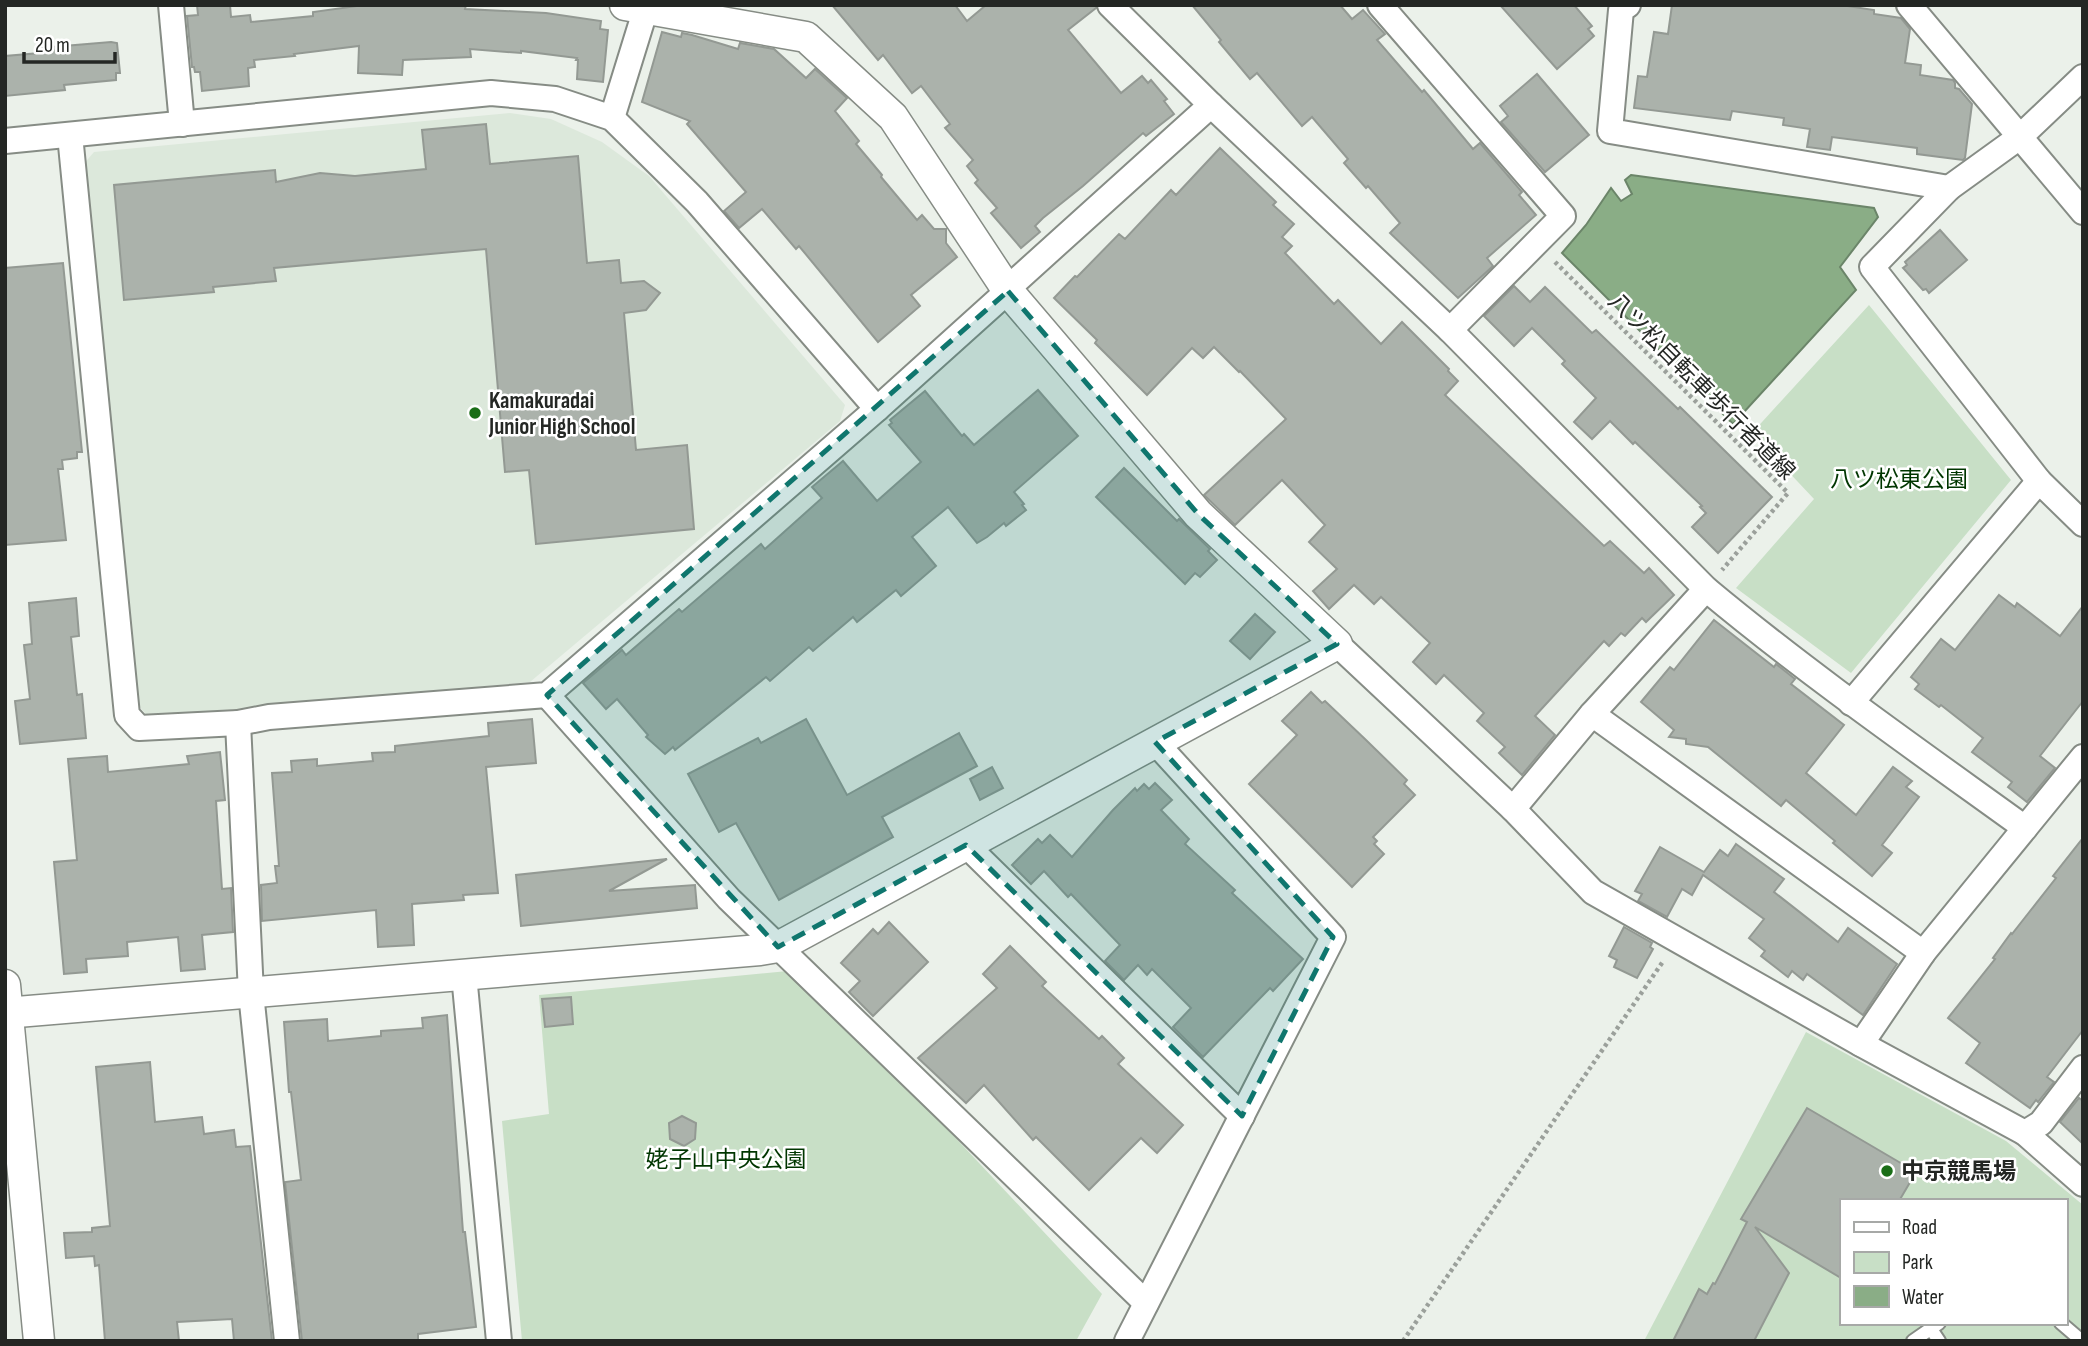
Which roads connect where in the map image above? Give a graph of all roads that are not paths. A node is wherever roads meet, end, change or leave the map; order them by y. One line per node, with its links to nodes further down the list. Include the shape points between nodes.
1 (171, 5): 11 (street)
2 (1110, 5): 9 (street)
3 (1380, 5): 18 (street, via 1563,216)
4 (1909, 5): 13 (street)
5 (636, 6): 7 (street); 10 (street)
6 (1621, 7): 15 (street, via 1611,131)
7 (741, 15): 17 (street, via 806,37 893,117)
8 (2083, 77): 13 (street)
9 (1211, 105): 17 (street); 18 (street)
10 (612, 118): 11 (street, via 555,99 491,93); 19 (street, via 697,202)
11 (182, 124): 12 (street)
12 (70, 135): 14 (street); 27 (street, via 127,715 139,728)
13 (2021, 136): 15 (street); 16 (street)
14 (5, 141)
15 (1949, 188): 20 (street, via 1872,267)
16 (2083, 212)
17 (1009, 291): 19 (street); 23 (street, via 1198,514)
18 (1450, 330): 22 (street)
19 (877, 409): 24 (street)
20 (2039, 481): 21 (street); 25 (street)
21 (2083, 524)
22 (1706, 589): 25 (street); 26 (street)
23 (1337, 643): 28 (street); 30 (street)
24 (547, 695): 27 (street); 33 (street, via 729,899)
25 (1851, 703): 31 (street)
26 (1592, 715): 30 (street); 34 (street)
27 (237, 723): 36 (street)
28 (1155, 743): 32 (street); 40 (street, via 1334,937)
29 (2083, 757): 31 (street)
30 (1513, 809): 38 (street, via 1593,892)
31 (2025, 828): 34 (street)
32 (966, 845): 33 (street); 40 (street)
33 (778, 947): 35 (street); 43 (street)
34 (1923, 953): 38 (street)
35 (464, 975): 36 (street); 48 (street)
36 (251, 993): 37 (street); 47 (street)
37 (6, 1004): 46 (street)
38 (1861, 1044): 41 (street)
39 (2083, 1068): 41 (street, via 2041,1123)
40 (1242, 1116): 43 (street)
41 (2025, 1133): 42 (street)
42 (2083, 1184)
43 (1146, 1303): 49 (street)
44 (2062, 1325): 52 (lane)
45 (1935, 1326): 50 (lane); 51 (lane)
46 (38, 1341)
47 (287, 1341)
48 (499, 1341)
49 (1127, 1341)
50 (1913, 1341)
51 (1939, 1341)
52 (2082, 1341)

